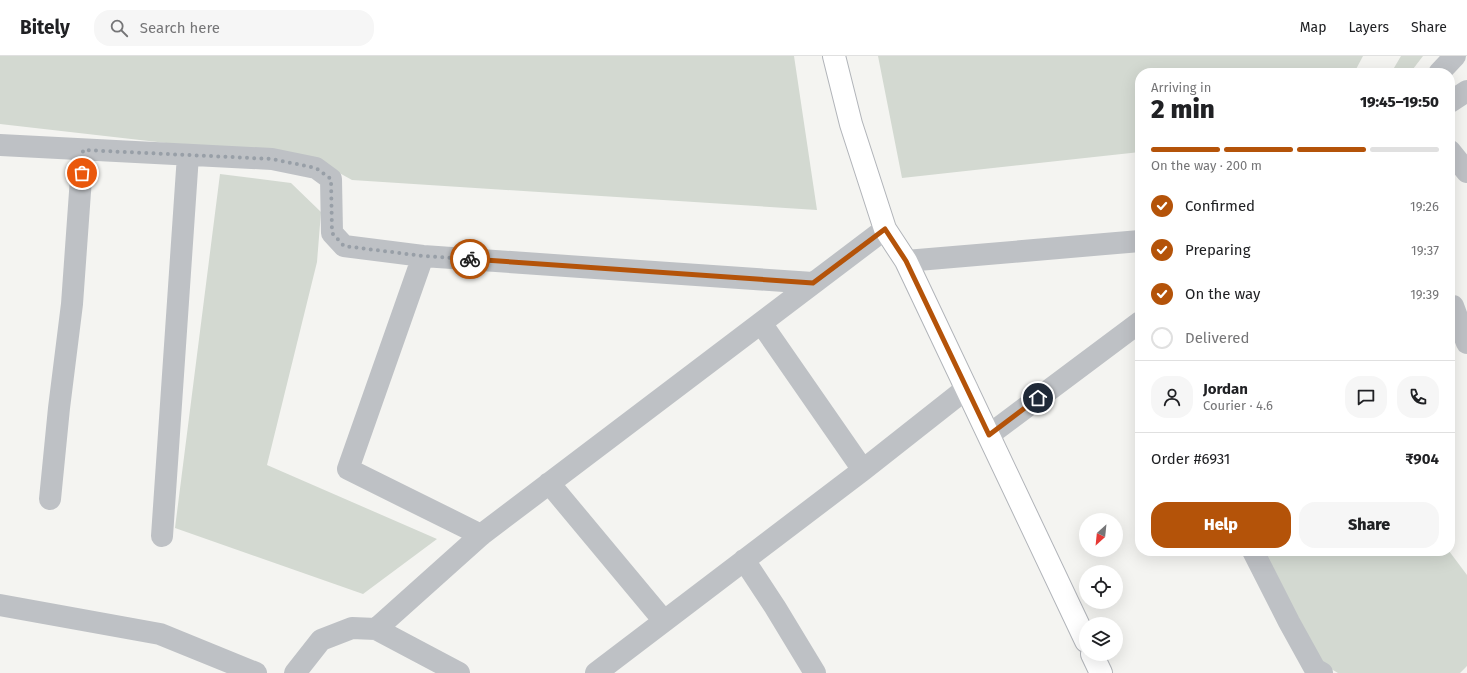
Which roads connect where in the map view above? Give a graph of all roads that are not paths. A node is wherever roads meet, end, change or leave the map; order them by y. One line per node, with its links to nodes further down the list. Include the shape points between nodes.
1 (834, 56): 11 (street, via 851,124)
2 (1455, 56): 3 (street)
3 (1444, 68)
4 (1467, 91): 5 (street)
5 (1455, 99)
6 (0, 145): 7 (street)
7 (83, 150): 8 (street); 24 (street, via 72,304)
8 (188, 155): 13 (street, via 272,159 316,168 331,179 332,233 344,246); 26 (street)
9 (1455, 157): 10 (street)
10 (1467, 172)
11 (885, 229): 14 (street); 15 (street)
12 (1135, 241): 14 (street)
13 (423, 256): 15 (street); 25 (street, via 348,469)
14 (906, 261): 20 (street)
15 (813, 283): 17 (street)
16 (1455, 314): 19 (street)
17 (761, 323): 22 (street); 23 (street)
18 (1135, 329): 21 (street)
19 (1467, 343)
20 (967, 388): 21 (street); 22 (street)
21 (989, 435): 31 (street)
22 (863, 470): 28 (street)
23 (549, 483): 25 (street); 30 (street)
24 (50, 499)
25 (481, 535): 32 (street)
26 (162, 536)
27 (1256, 556): 40 (street, via 1315,669)
28 (744, 560): 30 (street); 38 (street)
29 (0, 605): 34 (street, via 160,634)
30 (664, 621): 37 (street)
31 (1079, 626)
32 (376, 629): 35 (street, via 352,628 321,640); 36 (street)
33 (1095, 661): 39 (street)
34 (256, 673)
35 (295, 673)
36 (459, 673)
37 (596, 673)
38 (814, 673)
39 (1101, 673)
40 (1322, 673)

